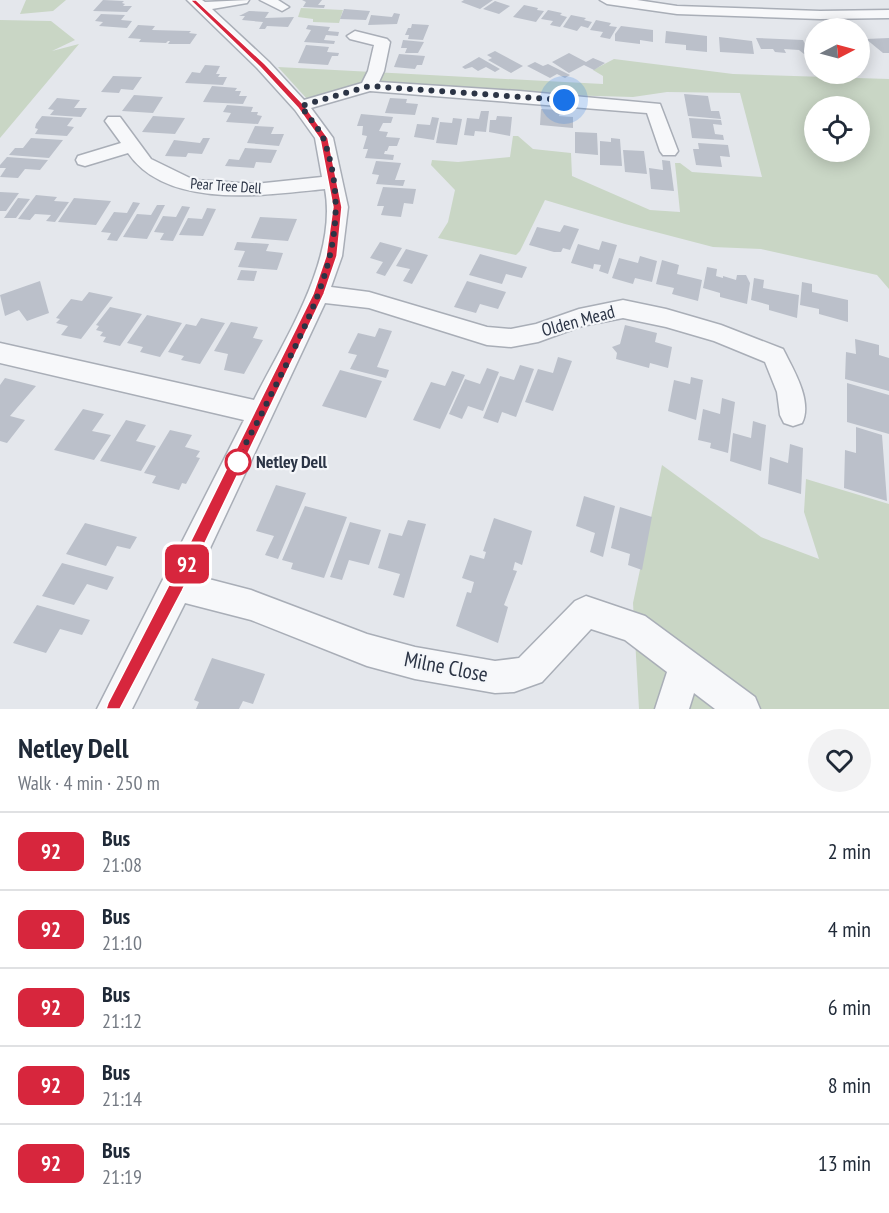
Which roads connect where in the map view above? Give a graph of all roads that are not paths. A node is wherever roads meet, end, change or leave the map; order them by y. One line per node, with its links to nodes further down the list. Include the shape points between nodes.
1 (242, 0): 4 (street)
2 (267, 0): 6 (street)
3 (607, 0): 5 (street)
4 (198, 4): 10 (street)
5 (676, 5): 7 (street, via 820,15)
6 (282, 7)
7 (889, 14)
8 (355, 36): 9 (street, via 382,42)
9 (369, 86): 10 (street); 13 (street, via 654,108)
10 (301, 106): 15 (street, via 324,138)
11 (114, 121): 12 (street, Pear Tree Dell)
12 (130, 146): 14 (street); 15 (street, Pear Tree Dell, via 144,163 190,186 255,190)
13 (669, 151)
14 (85, 160)
15 (334, 183): 16 (street, via 338,207 336,232)
16 (318, 294): 18 (street); 19 (street, Olden Mead, via 384,304 487,336 512,338 623,309 666,318 721,334 774,356 790,392)
17 (0, 353): 18 (street)
18 (261, 413): 20 (street)
19 (793, 415)
20 (177, 586): 21 (street, Milne Close, via 251,605 367,650 470,674 514,676 530,670 586,612 634,627); 22 (street)
21 (686, 665): 23 (street); 24 (street, Milne Close)
22 (114, 709)
23 (672, 709)
24 (743, 709)

